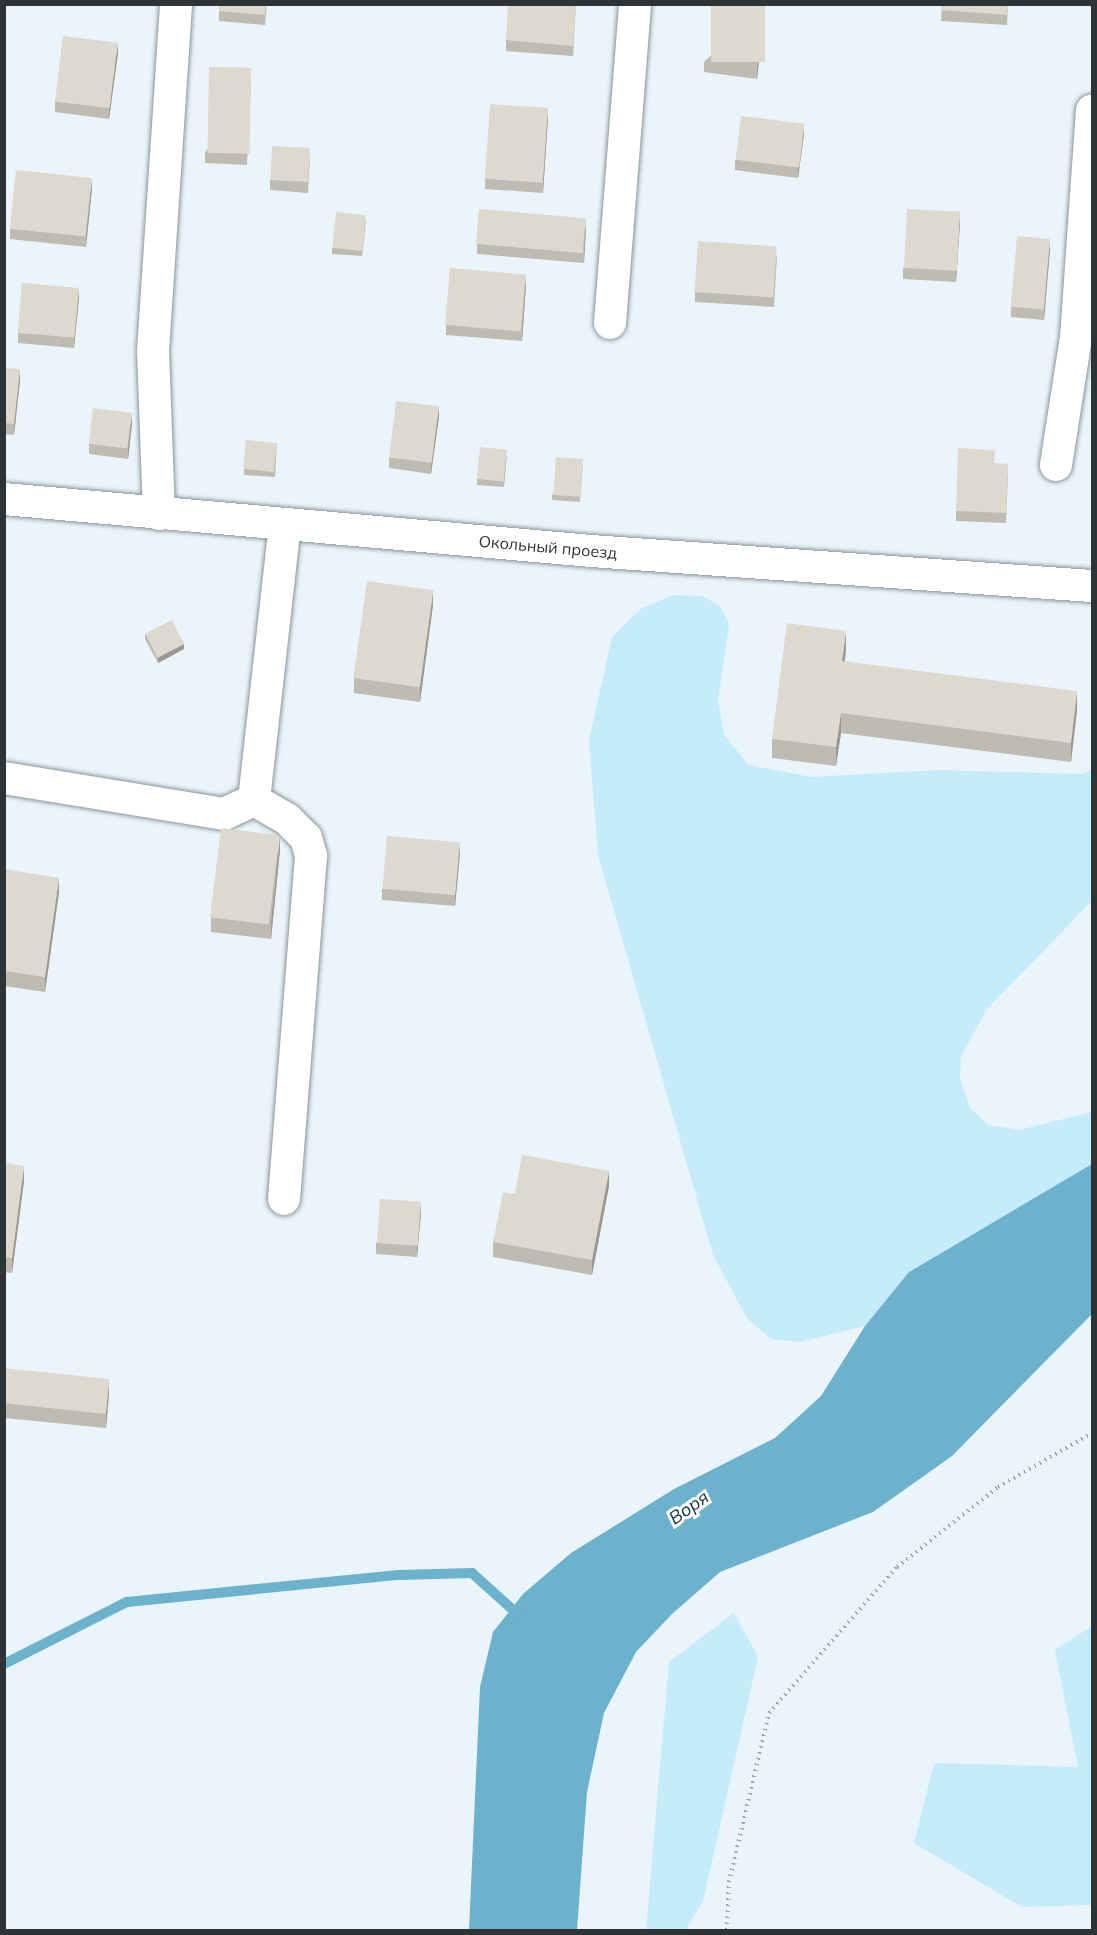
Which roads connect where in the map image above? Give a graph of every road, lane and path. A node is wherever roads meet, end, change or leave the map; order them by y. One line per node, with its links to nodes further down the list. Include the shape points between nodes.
1 (176, 4): 7 (street, via 153,351)
2 (635, 4): 4 (street)
3 (1092, 111): 5 (street, via 1076,338)
4 (610, 323)
5 (1056, 465)
6 (4, 499): 7 (street, Окольный проезд)
7 (159, 514): 8 (street, Окольный проезд)
8 (285, 525): 9 (street, Окольный проезд); 11 (street)
9 (1092, 586)
10 (4, 778): 11 (street, via 224,814)
11 (254, 800): 12 (street, via 287,819 306,838 311,856)
12 (284, 1199)
13 (1092, 1432): 14 (path, via 998,1487 897,1567 769,1713 729,1882)
14 (727, 1930)

